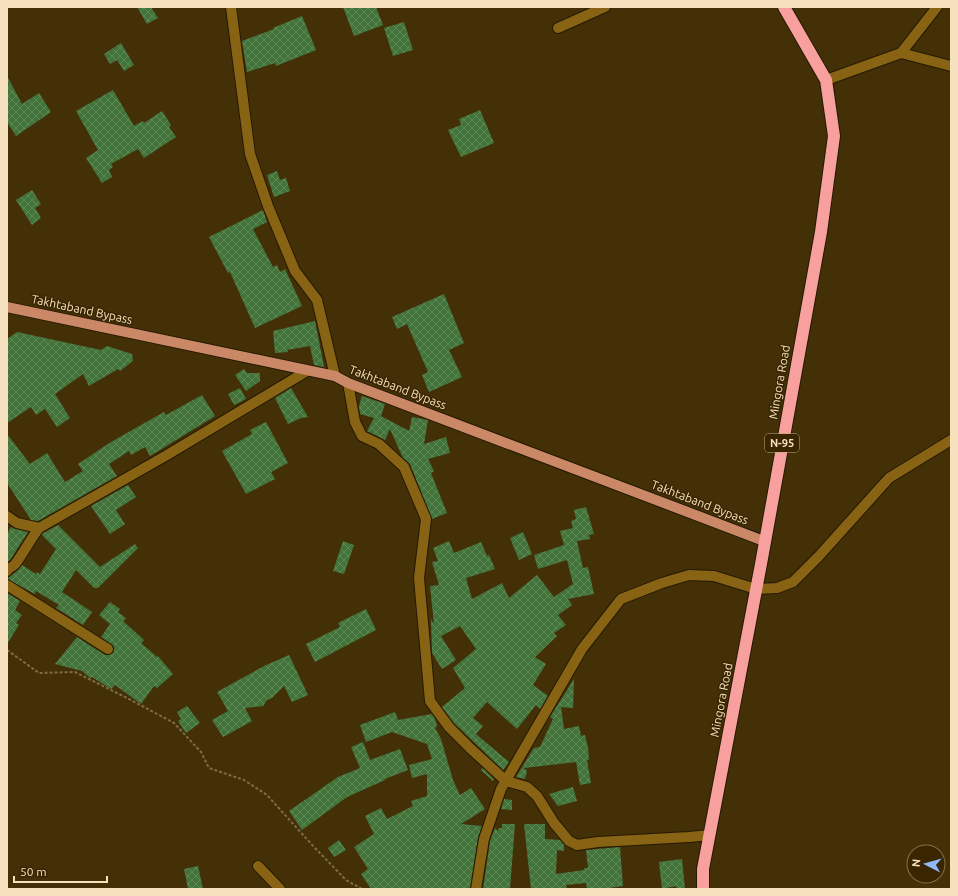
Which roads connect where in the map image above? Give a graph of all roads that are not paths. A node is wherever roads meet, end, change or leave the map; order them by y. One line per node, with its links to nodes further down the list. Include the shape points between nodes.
1 (231, 7): 11 (street, via 250,154 295,272 317,300)
2 (605, 7): 5 (street)
3 (784, 7): 8 (highway, Mingora Road / N-95)
4 (937, 7): 6 (street)
5 (558, 28)
6 (901, 53): 7 (street); 8 (street)
7 (951, 66)
8 (826, 80): 16 (highway, Mingora Road / N-95, via 834,136 821,232)
9 (7, 307): 10 (main road, Takhtaband Bypass)
10 (307, 371): 11 (main road, Takhtaband Bypass); 15 (street)
11 (335, 376): 12 (main road, Takhtaband Bypass)
12 (348, 383): 16 (main road, Takhtaband Bypass); 21 (street, via 355,422 362,436 379,444 404,467 426,519 420,578 430,701 449,727)
13 (951, 440): 19 (street, via 889,478 793,582 777,588)
14 (7, 516): 15 (street, via 17,523)
15 (39, 528): 17 (street, via 15,566)
16 (764, 541): 19 (highway, Mingora Road / N-95)
17 (7, 571)
18 (7, 585): 20 (street)
19 (756, 589): 21 (street, via 714,576 689,575 621,599 582,649); 22 (highway, Mingora Road / N-95)
20 (108, 649)
21 (506, 781): 22 (street, via 528,787 537,796 554,823 577,845); 25 (street, via 484,839)
22 (710, 835): 26 (highway, Mingora Road / N-95, via 703,869)
23 (258, 866): 24 (street)
24 (280, 889)
25 (476, 889)
26 (703, 889)

